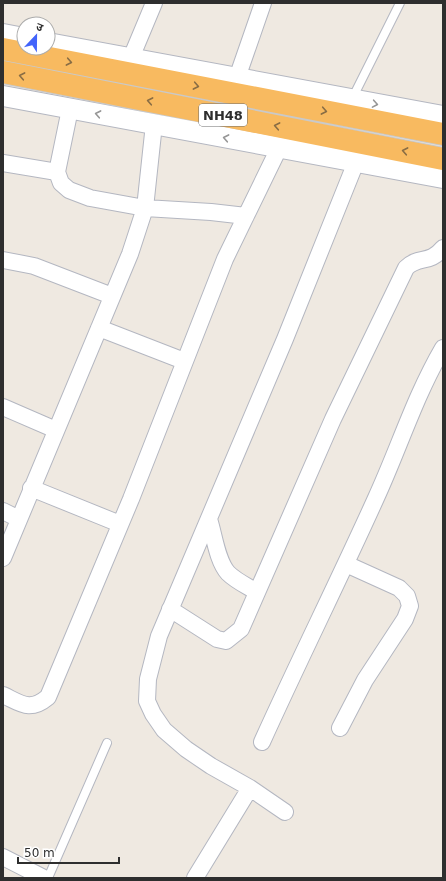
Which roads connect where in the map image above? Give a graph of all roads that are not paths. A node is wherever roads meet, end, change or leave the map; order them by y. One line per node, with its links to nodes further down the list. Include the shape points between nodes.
1 (154, 3): 8 (street)
2 (263, 3): 10 (street)
3 (400, 3): 12 (lane)
4 (3, 34): 5 (street)
5 (16, 36)
6 (56, 44): 8 (street)
7 (3, 49): 16 (highway, NH48, one-way to 16)
8 (131, 58): 10 (street)
9 (3, 72): 18 (highway, NH48, one-way to 9)
10 (237, 78): 12 (street)
11 (3, 96): 13 (street)
12 (352, 100): 14 (street, one-way to 14)
13 (70, 109): 15 (street, one-way to 13); 21 (street)
14 (443, 116)
15 (154, 124): 17 (street, one-way to 15); 23 (street)
16 (443, 134)
17 (279, 148): 19 (street); 24 (street)
18 (443, 159)
19 (356, 162): 22 (street); 36 (street)
20 (3, 163): 21 (street)
21 (57, 172): 23 (street, via 61,183 69,190 90,198)
22 (443, 178)
23 (145, 208): 24 (street); 27 (street, via 130,254)
24 (246, 216): 30 (street, via 225,259)
25 (443, 248): 40 (street, via 435,257 412,263 406,268 333,419)
26 (3, 260): 27 (street, via 34,266)
27 (112, 296): 28 (street)
28 (99, 328): 30 (street); 32 (street)
29 (443, 348): 39 (street, via 400,438)
30 (184, 361): 37 (street)
31 (3, 407): 32 (street)
32 (56, 430): 33 (street)
33 (31, 488): 35 (street); 37 (street)
34 (3, 511): 35 (street)
35 (19, 519): 38 (street)
36 (209, 519): 40 (street, via 220,560 227,572); 41 (street)
37 (120, 524): 42 (street, via 48,697 40,704 26,706)
38 (3, 558)
39 (346, 564): 43 (street, via 399,588 407,596 410,606 365,680); 44 (street)
40 (257, 592): 41 (street, via 241,629 226,641 216,639)
41 (170, 609): 46 (street, via 152,657 147,701 164,730 186,749)
42 (3, 695)
43 (340, 728)
44 (262, 742)
45 (108, 743): 50 (lane)
46 (250, 788): 47 (street); 51 (street)
47 (285, 812)
48 (3, 857): 49 (street)
49 (44, 878)
50 (48, 878)
51 (195, 878)

